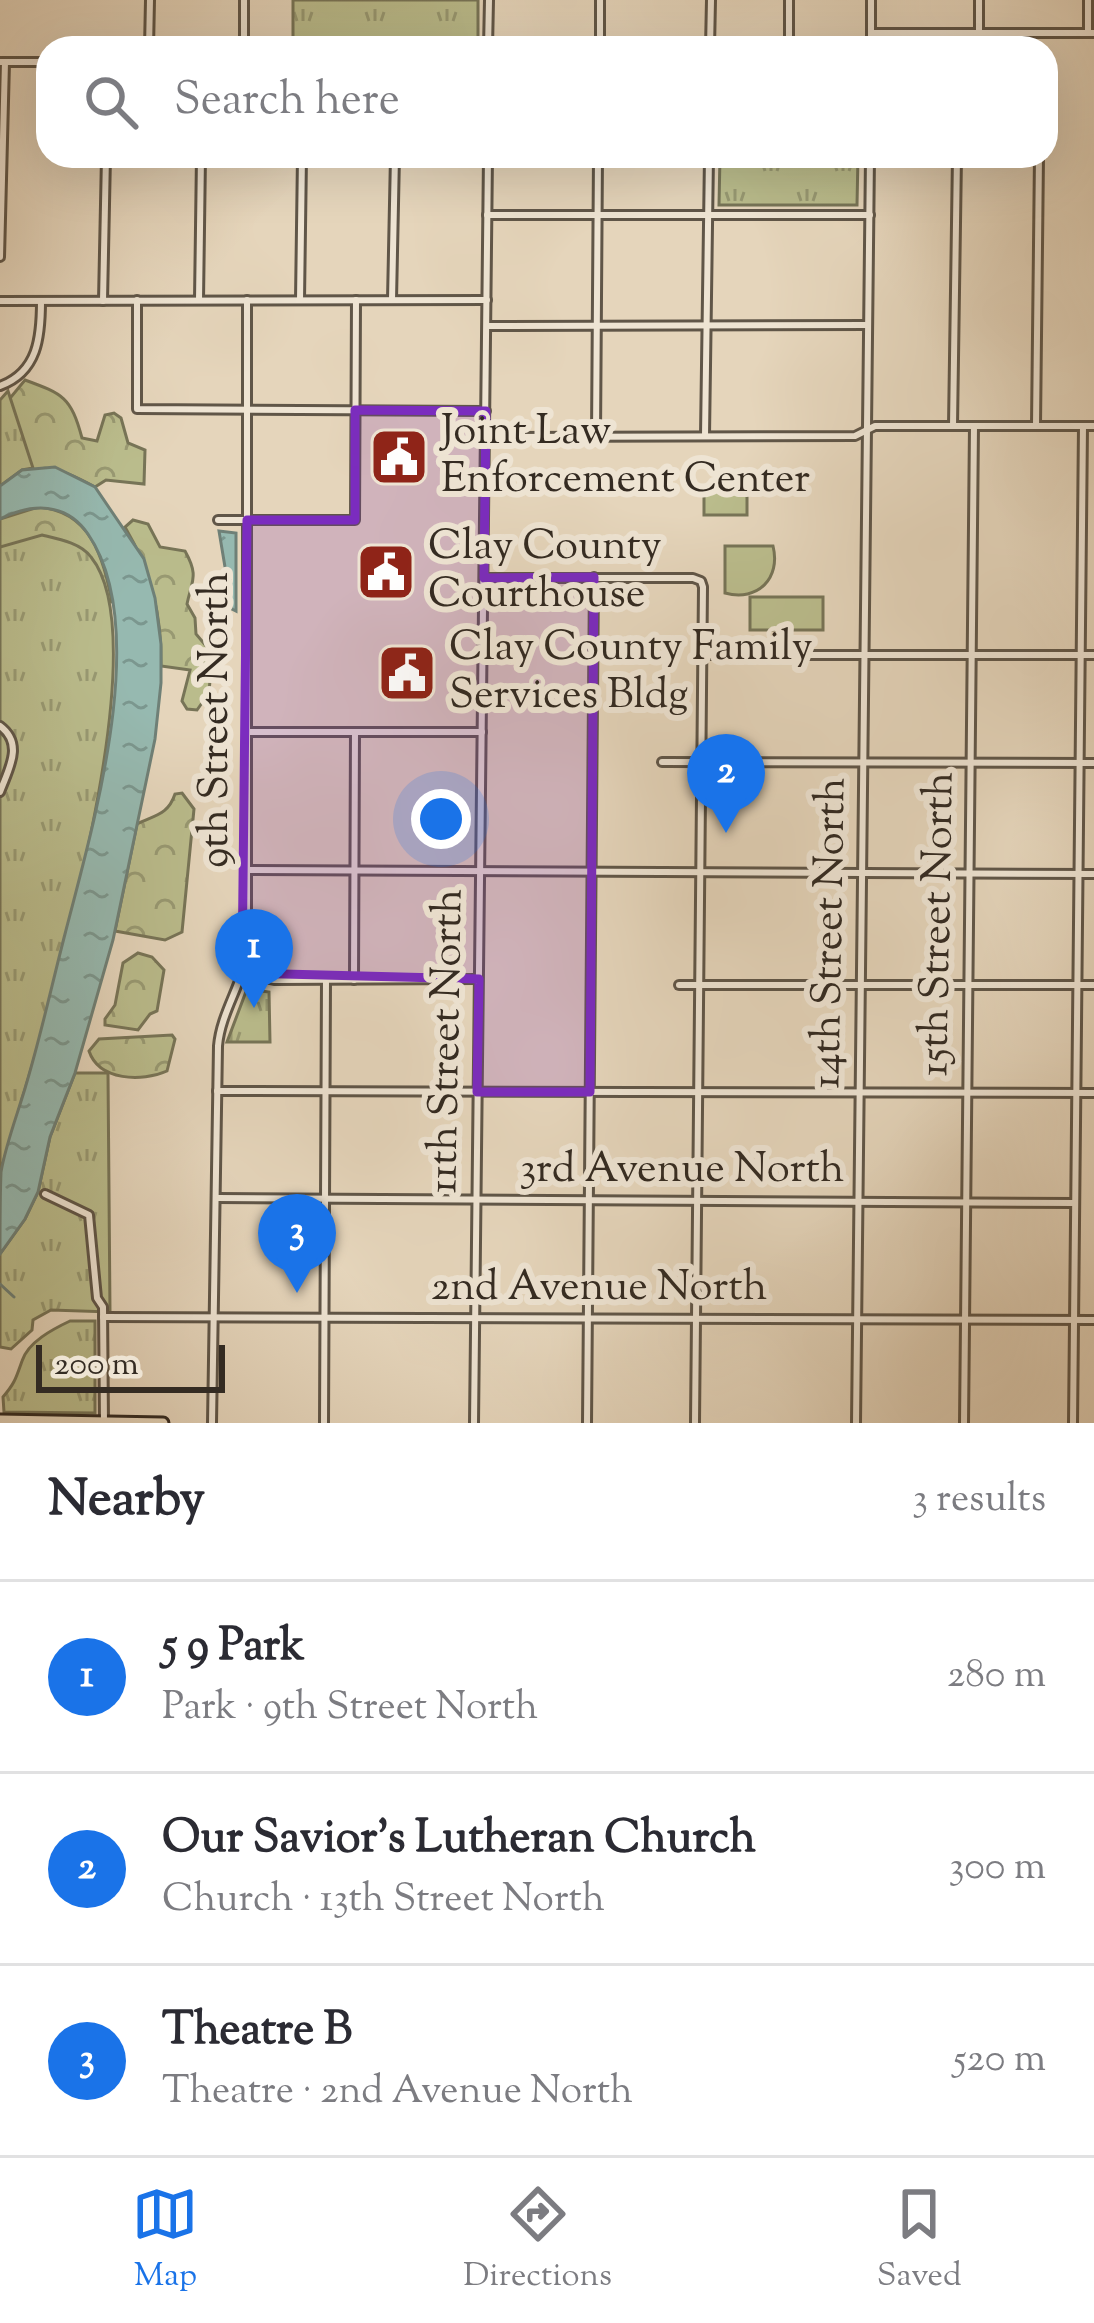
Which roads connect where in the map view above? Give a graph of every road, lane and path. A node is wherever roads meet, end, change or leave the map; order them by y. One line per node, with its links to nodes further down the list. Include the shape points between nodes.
1 (150, 0): 14 (street)
2 (244, 0): 15 (street)
3 (489, 0): 16 (street)
4 (600, 0): 17 (street)
5 (711, 0): 18 (street)
6 (790, 0): 19 (street)
7 (871, 0): 10 (street)
8 (979, 0): 11 (street)
9 (1088, 0): 13 (street)
10 (871, 33): 20 (street)
11 (979, 33): 12 (street); 21 (street)
12 (1040, 33): 13 (street)
13 (1091, 33)
14 (149, 36)
15 (244, 36)
16 (488, 36)
17 (600, 36)
18 (710, 36)
19 (789, 36)
20 (936, 36)
21 (963, 36)
22 (2, 62): 23 (street); 34 (street)
23 (36, 62)
24 (106, 168): 46 (street)
25 (201, 168): 40 (street)
26 (302, 168): 41 (street)
27 (395, 168): 42 (street)
28 (488, 168): 35 (street, 11th Street North)
29 (598, 168): 37 (street)
30 (709, 168): 38 (street)
31 (870, 168): 36 (street, 14th Street North)
32 (956, 168): 58 (street)
33 (1039, 168): 60 (street)
34 (1, 194): 39 (street)
35 (487, 215): 37 (street); 43 (street, 11th Street North)
36 (870, 215): 38 (street); 50 (street, 14th Street North)
37 (598, 216): 38 (street); 52 (street)
38 (708, 216): 53 (street)
39 (0, 257)
40 (199, 300): 47 (street); 48 (street)
41 (300, 300): 48 (street); 49 (street)
42 (392, 300): 43 (street); 49 (street)
43 (487, 300): 51 (street, 11th Street North)
44 (0, 301): 45 (street)
45 (41, 301): 46 (street); 54 (street, via 31,361 18,380)
46 (104, 301): 47 (street)
47 (137, 301): 55 (street, via 137,409)
48 (247, 301): 55 (street, 9th Street North)
49 (356, 301): 56 (street)
50 (868, 325): 53 (street); 63 (street, 14th Street North)
51 (487, 326): 52 (street); 57 (street, 11th Street North)
52 (598, 326): 53 (street); 64 (street)
53 (706, 326): 65 (street)
54 (0, 386)
55 (247, 409): 56 (street); 68 (street, 9th Street North)
56 (355, 410): 57 (street); 68 (street, via 355,520)
57 (486, 411): 66 (street, 11th Street North)
58 (953, 426): 59 (street); 63 (street)
59 (974, 426): 60 (street); 73 (street, 15th Street North)
60 (1036, 426): 61 (street)
61 (1082, 426): 62 (street); 74 (street)
62 (1094, 426)
63 (867, 431): 65 (street); 72 (street, 14th Street North)
64 (596, 436): 65 (street); 66 (street)
65 (705, 436)
66 (486, 437): 69 (street, 11th Street North)
67 (218, 520): 68 (street)
68 (248, 520): 77 (street, 9th Street North)
69 (484, 578): 70 (street); 79 (street, 11th Street North)
70 (594, 578): 71 (street, via 701,581); 90 (street)
71 (702, 655): 72 (street); 81 (street)
72 (865, 655): 73 (street); 82 (street, 14th Street North)
73 (972, 655): 74 (street); 83 (street, 15th Street North)
74 (1080, 655): 75 (street); 84 (street)
75 (1094, 655)
76 (0, 726): 86 (street, via 14,755)
77 (247, 732): 78 (street); 87 (street, 9th Street North)
78 (355, 732): 79 (street); 88 (street)
79 (482, 732): 89 (street, 11th Street North)
80 (662, 762): 81 (street)
81 (701, 762): 82 (street); 91 (street)
82 (863, 763): 83 (street); 92 (street, 14th Street North)
83 (970, 763): 84 (street); 93 (street, 15th Street North)
84 (1079, 763): 85 (street); 94 (street)
85 (1094, 763)
86 (0, 792)
87 (247, 870): 88 (street); 96 (street, 9th Street North)
88 (355, 871): 89 (street); 98 (street)
89 (480, 871): 90 (street); 99 (street, 11th Street North)
90 (592, 872): 91 (street); 109 (street)
91 (700, 872): 92 (street); 101 (street)
92 (862, 873): 93 (street); 102 (street, 14th Street North)
93 (970, 873): 94 (street); 103 (street, 15th Street North)
94 (1078, 873): 95 (street); 104 (street)
95 (1094, 874)
96 (242, 973): 97 (street); 106 (street, 9th Street North, via 219,1031)
97 (326, 980): 98 (street); 107 (street)
98 (354, 980): 99 (street)
99 (479, 980): 108 (street, 11th Street North)
100 (679, 985): 101 (street)
101 (699, 985): 102 (street); 110 (street)
102 (861, 985): 103 (street); 111 (street, 14th Street North)
103 (968, 985): 104 (street); 112 (street, 15th Street North)
104 (1077, 985): 105 (street); 113 (street)
105 (1094, 985)
106 (218, 1091): 107 (street); 116 (street, 9th Street North)
107 (325, 1091): 108 (street); 117 (street)
108 (477, 1092): 109 (street); 118 (street, 11th Street North)
109 (590, 1092): 110 (street); 119 (street)
110 (698, 1092): 111 (street); 120 (street)
111 (860, 1093): 112 (street); 121 (street, 14th Street North)
112 (967, 1093): 113 (street); 122 (street, 15th Street North)
113 (1076, 1094): 114 (street); 123 (street)
114 (1094, 1094)
115 (45, 1194): 124 (street, via 89,1215)
116 (217, 1198): 117 (street, 3rd Avenue North); 125 (street, 9th Street North)
117 (325, 1199): 118 (street, 3rd Avenue North); 126 (street)
118 (476, 1200): 119 (street, 3rd Avenue North); 127 (street, 11th Street North)
119 (589, 1200): 120 (street, 3rd Avenue North); 128 (street)
120 (698, 1201): 121 (street, 3rd Avenue North); 129 (street)
121 (858, 1202): 122 (street, 3rd Avenue North); 130 (street, 14th Street North)
122 (966, 1202): 123 (street, 3rd Avenue North); 131 (street, 15th Street North)
123 (1075, 1203): 132 (street)
124 (103, 1317): 125 (street, 2nd Avenue North); 135 (street)
125 (214, 1318): 126 (street, 2nd Avenue North); 137 (street, 9th Street North)
126 (324, 1318): 127 (street, 2nd Avenue North); 138 (street)
127 (475, 1318): 128 (street, 2nd Avenue North); 139 (street, 11th Street North)
128 (587, 1318): 129 (street, 2nd Avenue North); 140 (street)
129 (696, 1319): 130 (street, 2nd Avenue North); 141 (street)
130 (857, 1319): 131 (street, 2nd Avenue North); 142 (street, 14th Street North)
131 (965, 1320): 132 (street, 2nd Avenue North); 143 (street, 15th Street North)
132 (1074, 1320): 133 (street, 2nd Avenue North); 144 (street)
133 (1094, 1320)
134 (0, 1420): 135 (main road)
135 (104, 1423): 136 (main road)
136 (163, 1423)
137 (212, 1423)
138 (324, 1423)
139 (473, 1423)
140 (586, 1423)
141 (695, 1423)
142 (856, 1423)
143 (964, 1423)
144 (1073, 1423)

